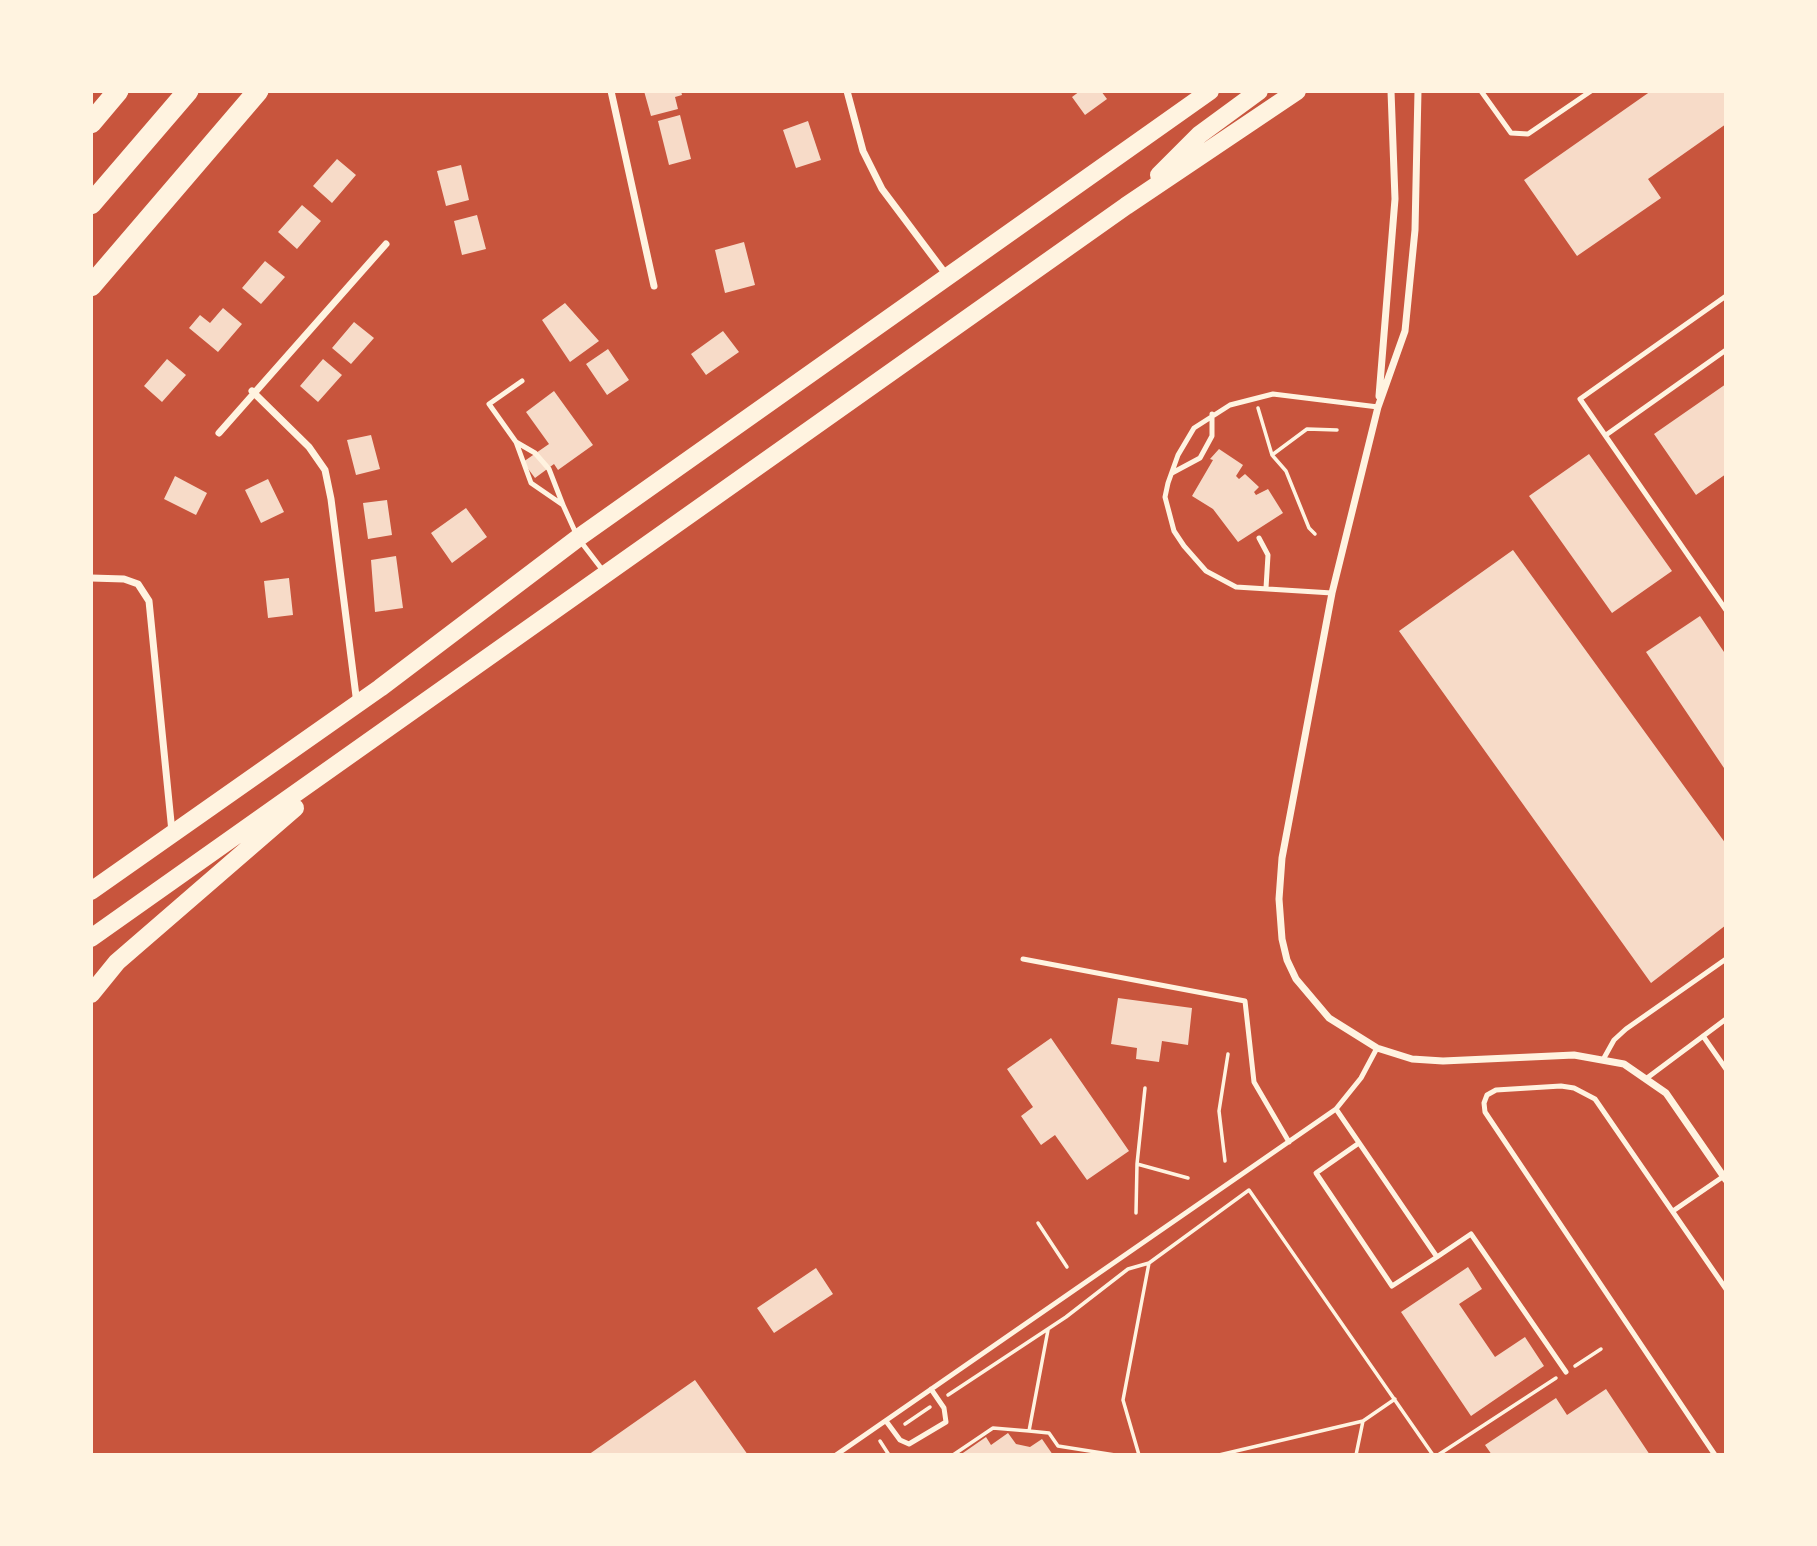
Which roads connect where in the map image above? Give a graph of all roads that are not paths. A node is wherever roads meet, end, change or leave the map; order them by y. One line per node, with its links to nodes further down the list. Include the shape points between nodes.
1 (118, 91): 13 (highway)
2 (188, 91): 14 (highway)
3 (258, 91): 18 (highway)
4 (611, 91): 19 (street)
5 (847, 91): 17 (street, via 863,150 882,189)
6 (1210, 91): 17 (main road)
7 (1259, 91): 15 (main road, via 1199,135)
8 (1297, 91): 15 (main road)
9 (1391, 91): 24 (street, via 1395,199)
10 (1418, 91): 24 (street, via 1415,230 1405,331)
11 (1480, 91): 12 (lane, via 1511,133 1528,134)
12 (1591, 91)
13 (91, 123)
14 (91, 204)
15 (1126, 206): 33 (main road)
16 (386, 244): 23 (street)
17 (948, 277): 31 (main road)
18 (91, 286)
19 (654, 286)
20 (1726, 296): 27 (lane, via 1580,399)
21 (1726, 350): 27 (lane)
22 (522, 381): 28 (lane, via 489,404)
23 (253, 391): 26 (street); 38 (street, via 309,447 325,470)
24 (1378, 407): 25 (lane, via 1273,394); 36 (street)
25 (1212, 414): 29 (lane, via 1194,428); 29 (lane, via 1212,436 1200,458)
26 (219, 433)
27 (1606, 435): 37 (lane)
28 (516, 442): 30 (lane, via 535,453 549,469); 30 (lane, via 531,483)
29 (1172, 473): 35 (lane, via 1166,498 1174,531 1184,546 1206,571 1236,587)
30 (563, 505): 31 (lane)
31 (578, 538): 33 (lane); 38 (main road)
32 (1259, 538): 35 (lane, via 1268,555)
33 (606, 574): 39 (main road)
34 (91, 578): 40 (street, via 138,584 149,601)
35 (1266, 588): 36 (lane)
36 (1332, 593): 48 (street, via 1282,858 1282,939 1296,979 1314,1001 1329,1018)
37 (1726, 610)
38 (357, 704): 40 (main road)
39 (368, 745): 42 (main road); 45 (main road, via 117,962)
40 (172, 835): 41 (main road)
41 (91, 891)
42 (91, 938)
43 (1023, 959): 53 (lane, via 1245,1001 1254,1082)
44 (1726, 959): 49 (lane, via 1626,1029)
45 (91, 994)
46 (1726, 1019): 47 (lane)
47 (1703, 1036): 50 (lane); 51 (lane)
48 (1377, 1048): 49 (street, via 1412,1059 1443,1061 1574,1055); 52 (lane, via 1362,1078)
49 (1604, 1058): 51 (street)
50 (1726, 1069)
51 (1647, 1077): 55 (street, via 1686,1118)
52 (1336, 1109): 53 (lane); 54 (lane)
53 (1289, 1142): 60 (lane)
54 (1359, 1143): 57 (lane); 57 (lane, via 1316,1173 1392,1286)
55 (1725, 1178): 56 (lane)
56 (1673, 1211): 58 (lane); 63 (lane, via 1587,1093 1561,1086 1496,1090 1487,1095 1485,1112)
57 (1437, 1257): 59 (lane, via 1471,1234)
58 (1726, 1289)
59 (1566, 1372)
60 (932, 1389): 61 (lane); 61 (lane, via 946,1422 909,1444)
61 (886, 1421): 62 (lane)
62 (836, 1455)
63 (1715, 1455)

